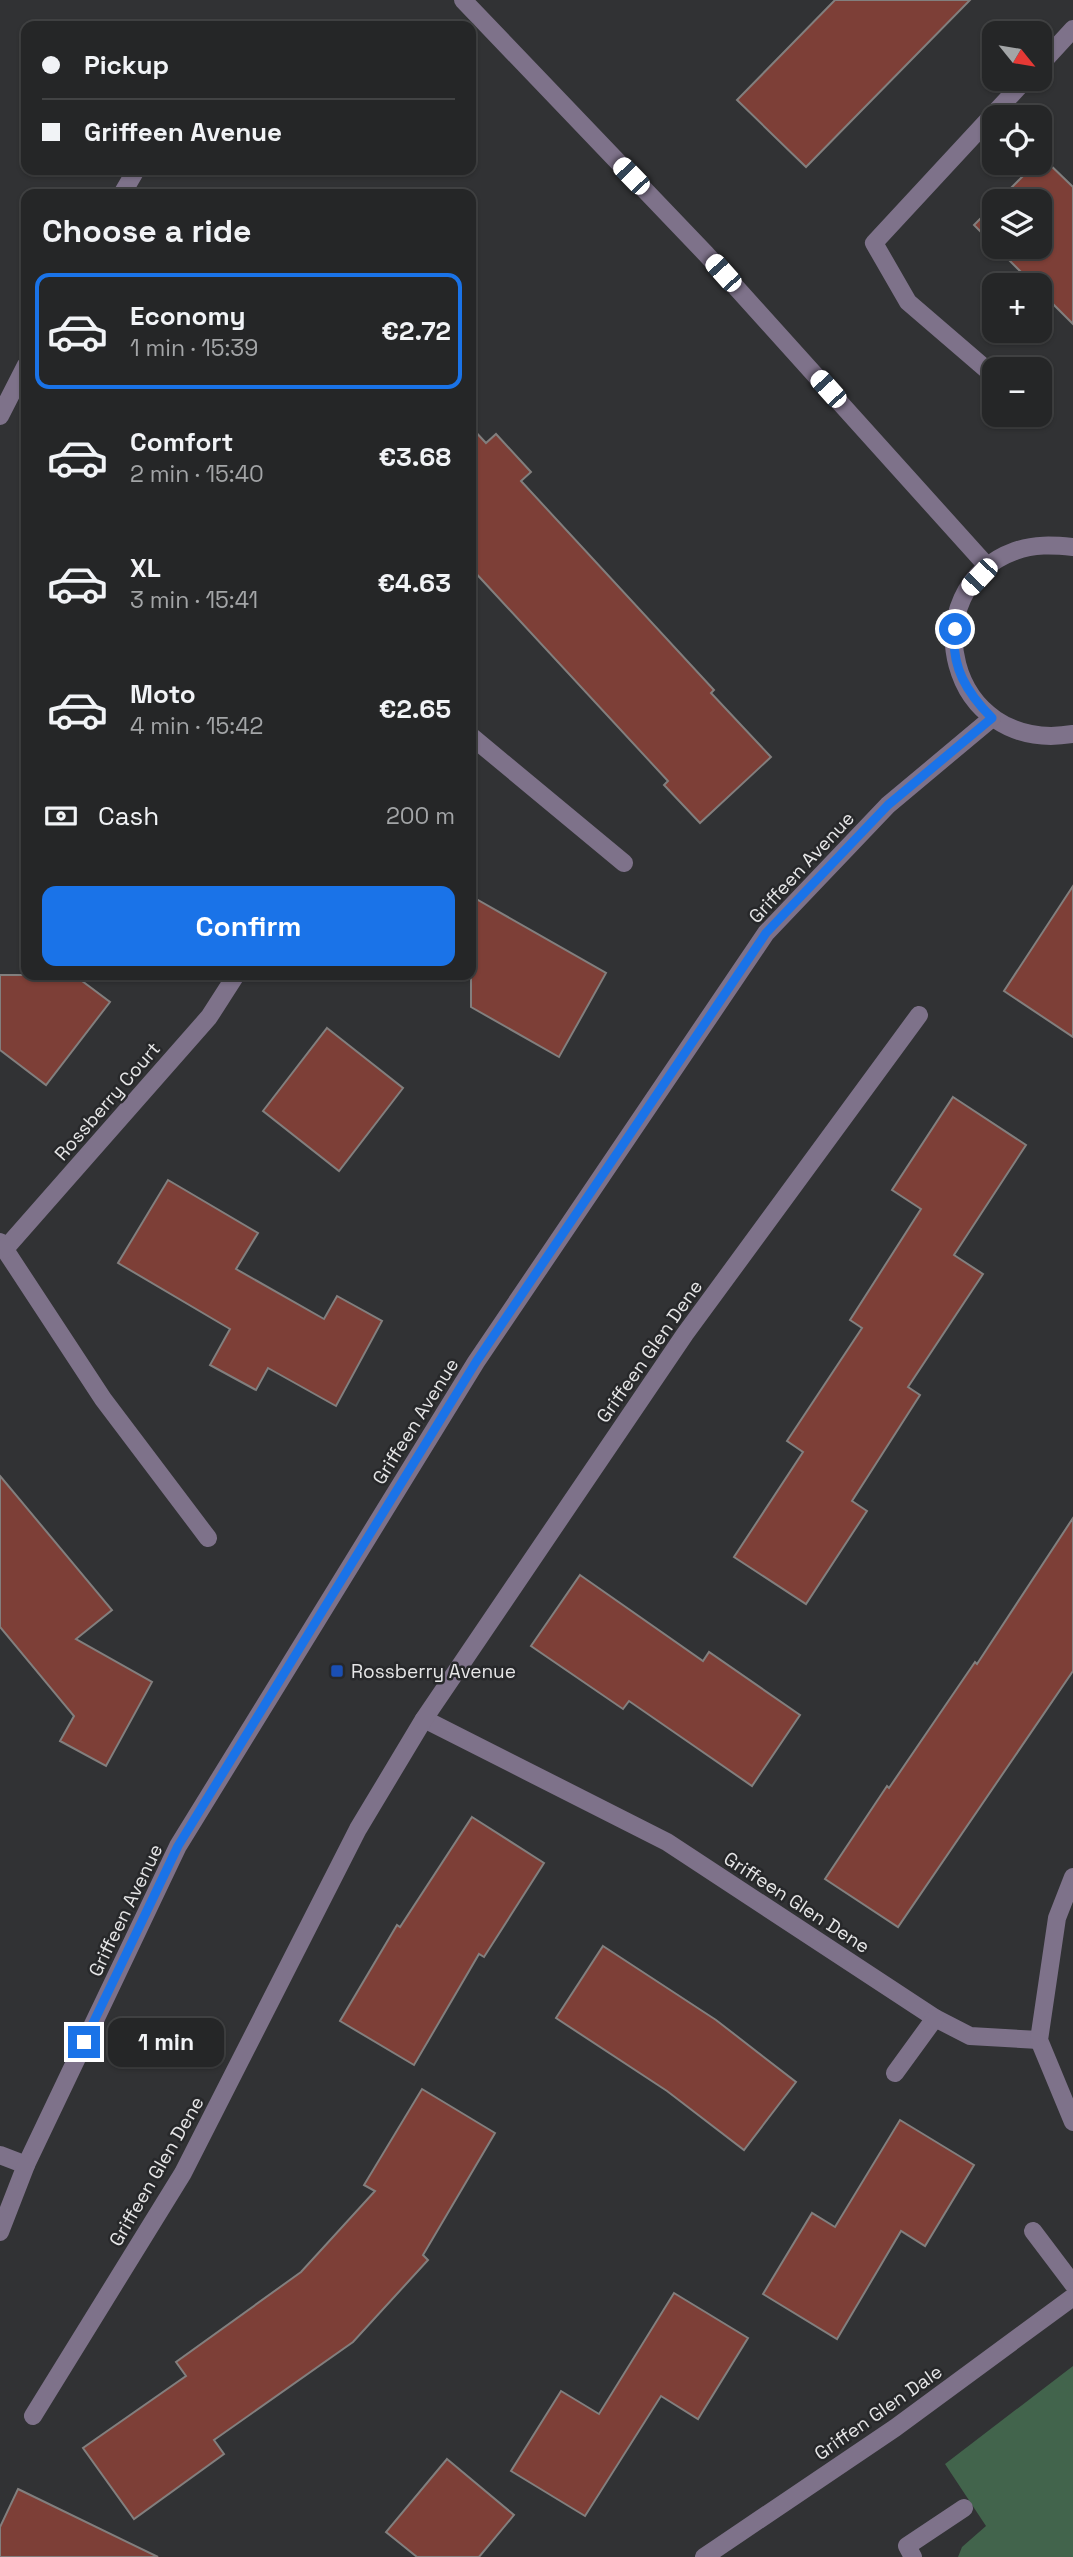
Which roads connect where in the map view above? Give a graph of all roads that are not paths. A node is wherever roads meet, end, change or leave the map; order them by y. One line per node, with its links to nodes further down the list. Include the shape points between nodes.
1 (463, 0): 9 (street, via 706,254)
2 (1073, 29): 3 (street)
3 (1052, 52)
4 (1015, 91): 5 (street, via 874,243 908,302)
5 (982, 366)
6 (21, 375): 7 (street)
7 (0, 416)
8 (1073, 547): 9 (street, via 1044,545 1014,551)
9 (988, 567): 10 (street, via 969,588 957,615 953,643 958,672 971,698)
10 (992, 718): 11 (street, via 1020,733); 25 (street, Griffeen Avenue, via 888,805 766,933 476,1362 178,1846)
11 (1073, 734)
12 (476, 740): 13 (street)
13 (624, 863)
14 (233, 980): 16 (street, Rossberry Court, via 209,1017)
15 (919, 1015): 18 (street, Griffeen Glen Dene, via 685,1334)
16 (2, 1246): 17 (street, via 103,1399)
17 (208, 1538)
18 (424, 1719): 20 (street, Griffeen Glen Dene, via 667,1842); 30 (street, Griffeen Glen Dene, via 358,1829 183,2173)
19 (1073, 1877): 21 (street, via 1057,1918)
20 (935, 2018): 21 (street, Griffeen Glen Dene, via 970,2035); 22 (street)
21 (1039, 2040): 23 (street)
22 (895, 2073)
23 (1073, 2122)
24 (0, 2155): 25 (street)
25 (26, 2165): 27 (street, Griffeen Avenue)
26 (1033, 2231): 28 (street)
27 (0, 2232)
28 (1073, 2284)
29 (1073, 2297): 32 (street, Griffen Glen Dale, via 895,2428)
30 (33, 2416)
31 (964, 2508): 33 (street, via 907,2546)
32 (704, 2557)
33 (913, 2557)

